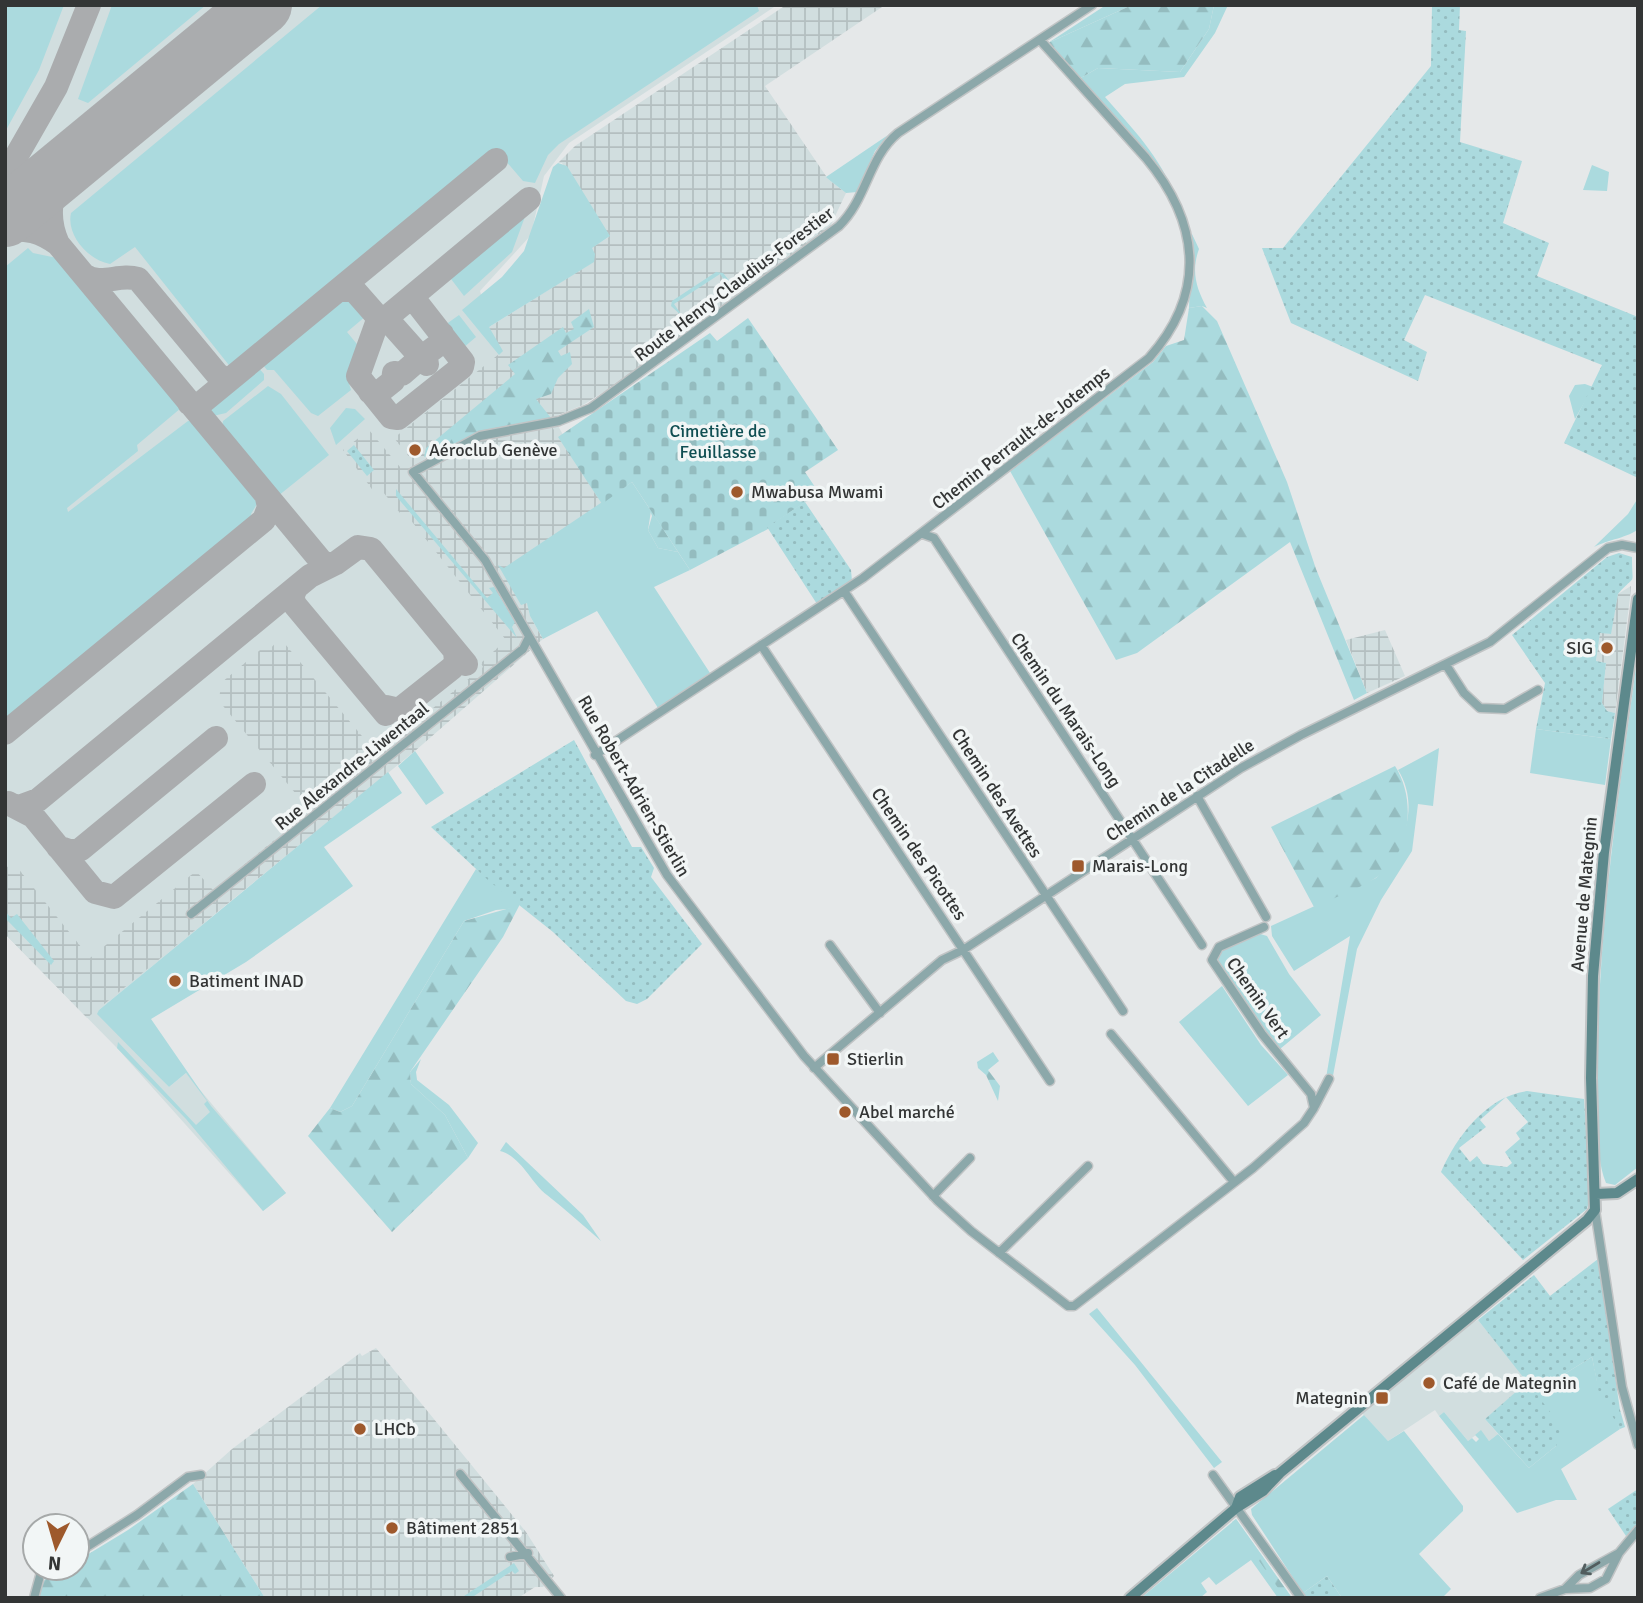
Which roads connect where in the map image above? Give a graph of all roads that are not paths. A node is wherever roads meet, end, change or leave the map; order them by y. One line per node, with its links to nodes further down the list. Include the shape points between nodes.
1 (1093, 5): 2 (street, Route Henry-Claudius-Forestier)
2 (1040, 40): 3 (street, Route Henry-Claudius-Forestier, via 890,140 860,199 839,226 617,390 568,419 480,436); 4 (street, Chemin Perrault-de-Jotemps, via 1158,173 1188,234 1191,267 1187,292 1175,325 1150,358)
3 (413, 472): 8 (street, Rue Robert-Adrien-Stierlin, via 480,552)
4 (923, 534): 6 (street, Chemin Perrault-de-Jotemps); 14 (street, Chemin du Marais-Long, via 934,538)
5 (1638, 548): 10 (street, Chemin de la Citadelle, via 1608,548 1497,637)
6 (844, 591): 9 (street, Chemin Perrault-de-Jotemps); 15 (street, Chemin des Avettes)
7 (1638, 599): 33 (main road, Avenue de Mategnin, via 1604,852 1593,975 1591,1078)
8 (528, 639): 12 (street, Rue Robert-Adrien-Stierlin); 16 (street, Rue Alexandre-Liwentaal, via 523,649)
9 (761, 645): 12 (street, Chemin Perrault-de-Jotemps); 21 (street, Chemin des Picottes)
10 (1446, 665): 11 (street, via 1480,708 1505,709); 13 (street, Chemin de la Citadelle, via 1273,749)
11 (1538, 690)
12 (595, 755): 25 (street, Rue Robert-Adrien-Stierlin, via 667,875)
13 (1197, 796): 14 (street, Chemin de la Citadelle); 17 (street)
14 (1133, 838): 15 (street, Chemin de la Citadelle); 20 (street, Chemin du Marais-Long)
15 (1046, 895): 21 (street, Chemin de la Citadelle); 22 (street, Chemin des Avettes)
16 (191, 915)
17 (1266, 917)
18 (1264, 927): 28 (street, Chemin Vert, via 1219,947 1212,960 1262,1034 1311,1094)
19 (830, 945): 23 (street)
20 (1202, 945)
21 (963, 950): 23 (street, Chemin de la Citadelle, via 942,960); 27 (street, Chemin des Picottes)
22 (1124, 1012)
23 (880, 1013): 25 (street, Chemin de la Citadelle)
24 (1111, 1034): 32 (street)
25 (814, 1068): 34 (street, Rue Robert-Adrien-Stierlin)
26 (1329, 1079): 28 (street)
27 (1049, 1081)
28 (1315, 1106): 32 (street, via 1304,1123)
29 (970, 1158): 34 (street)
30 (1087, 1166): 36 (street)
31 (1638, 1179): 33 (main road, via 1617,1194)
32 (1234, 1182): 36 (street, Rue Robert-Adrien-Stierlin, via 1074,1306)
33 (1597, 1194): 35 (main road, Avenue de Mategnin)
34 (933, 1196): 36 (street, Rue Robert-Adrien-Stierlin)
35 (1595, 1210): 37 (street, via 1622,1387); 41 (main road, via 1280,1473 1240,1497)
36 (999, 1253)
37 (1638, 1446)
38 (460, 1474): 44 (street)
39 (201, 1475): 43 (street, via 188,1477)
40 (1213, 1475): 41 (street)
41 (1236, 1508): 49 (main road); 50 (street)
42 (1638, 1530): 45 (street)
43 (91, 1544)
44 (528, 1553): 46 (street); 48 (street)
45 (1619, 1553): 47 (street, one-way to 47, via 1579,1574); 47 (street, via 1602,1582 1584,1589)
46 (510, 1557)
47 (1564, 1589): 51 (street)
48 (561, 1598)
49 (1130, 1598)
50 (1301, 1598)
51 (1540, 1598)

